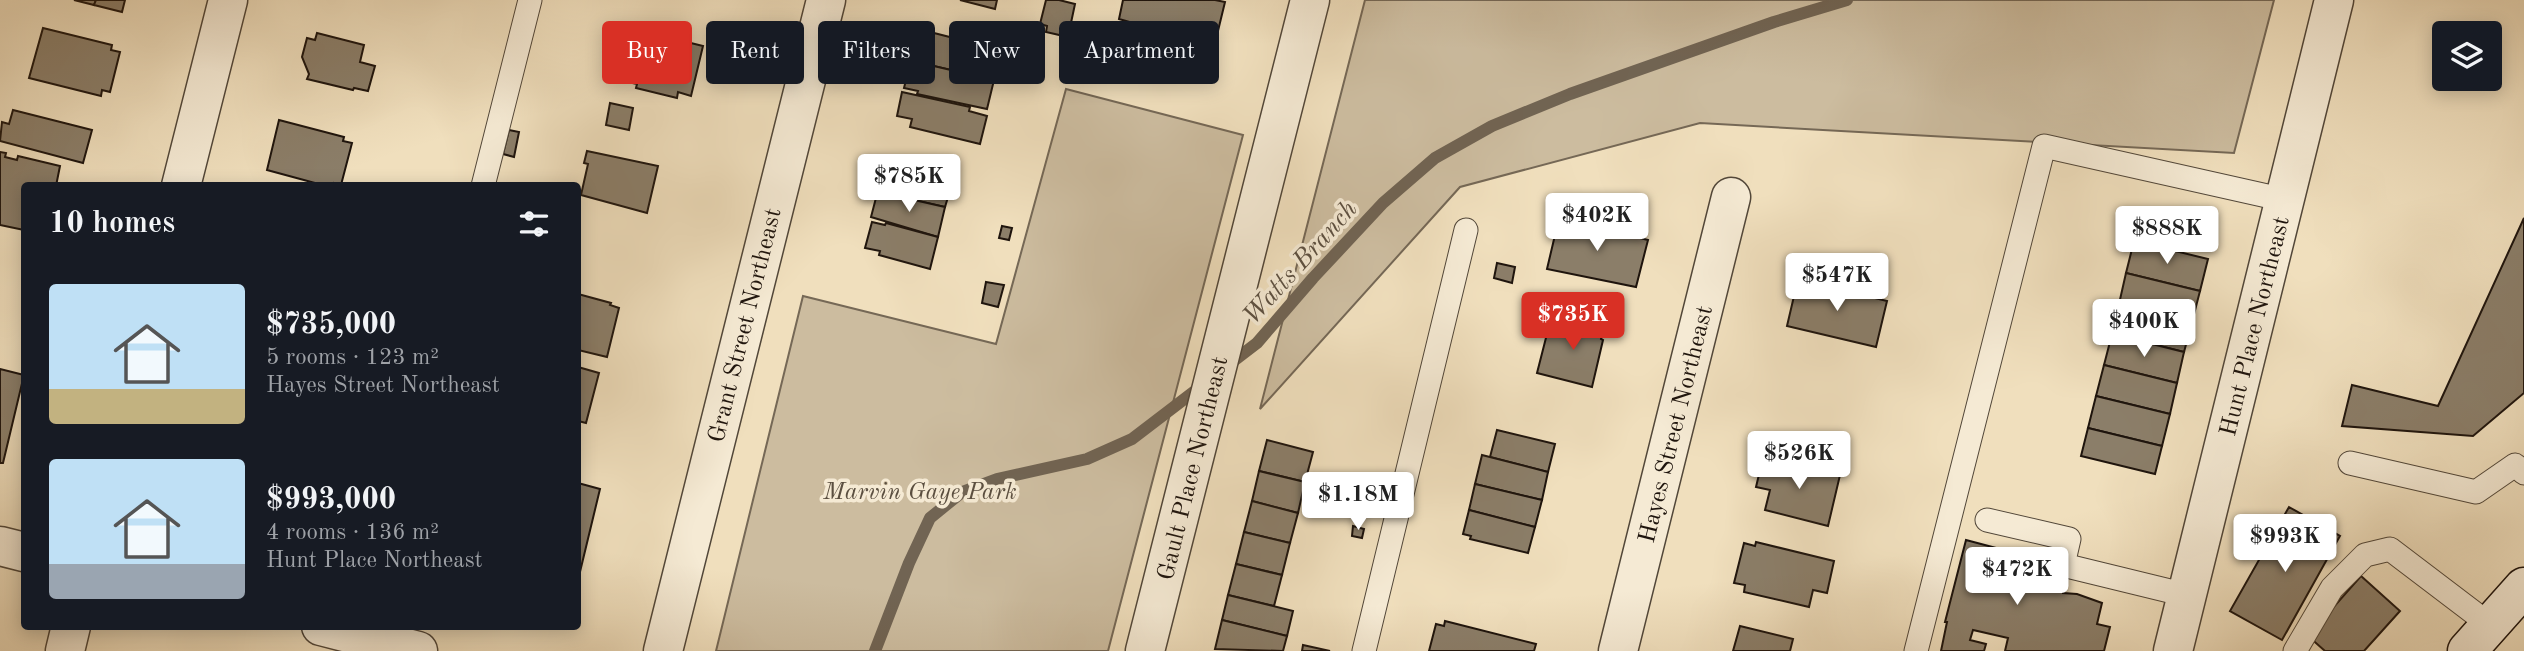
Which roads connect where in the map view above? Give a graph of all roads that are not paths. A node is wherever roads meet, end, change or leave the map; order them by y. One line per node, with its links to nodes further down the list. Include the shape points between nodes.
1 (228, 0): 6 (street)
2 (530, 0): 7 (lane)
3 (826, 0): 24 (street, Grant Street Northeast)
4 (1310, 0): 25 (street, Gault Place Northeast)
5 (2334, 0): 9 (street, Hunt Place Northeast)
6 (182, 182)
7 (484, 182)
8 (1731, 197): 27 (street, Hayes Street Northeast)
9 (2285, 200): 17 (street, Hunt Place Northeast); 28 (lane, via 2044,146)
10 (1466, 230): 26 (lane)
11 (2350, 463): 12 (lane, via 2476,492)
12 (2521, 464)
13 (1987, 520): 17 (lane, via 2069,539 2063,565)
14 (0, 546): 15 (street)
15 (21, 551)
16 (2524, 587): 20 (street)
17 (2186, 595): 29 (street, Hunt Place Northeast)
18 (70, 630): 22 (street)
19 (336, 630): 21 (street)
20 (2479, 638): 30 (lane, via 2390,549 2365,555 2332,588)
21 (370, 639): 23 (street)
22 (65, 651)
23 (418, 651)
24 (663, 651)
25 (1146, 651)
26 (1364, 651)
27 (1618, 651)
28 (1916, 651)
29 (2173, 651)
30 (2295, 651)

